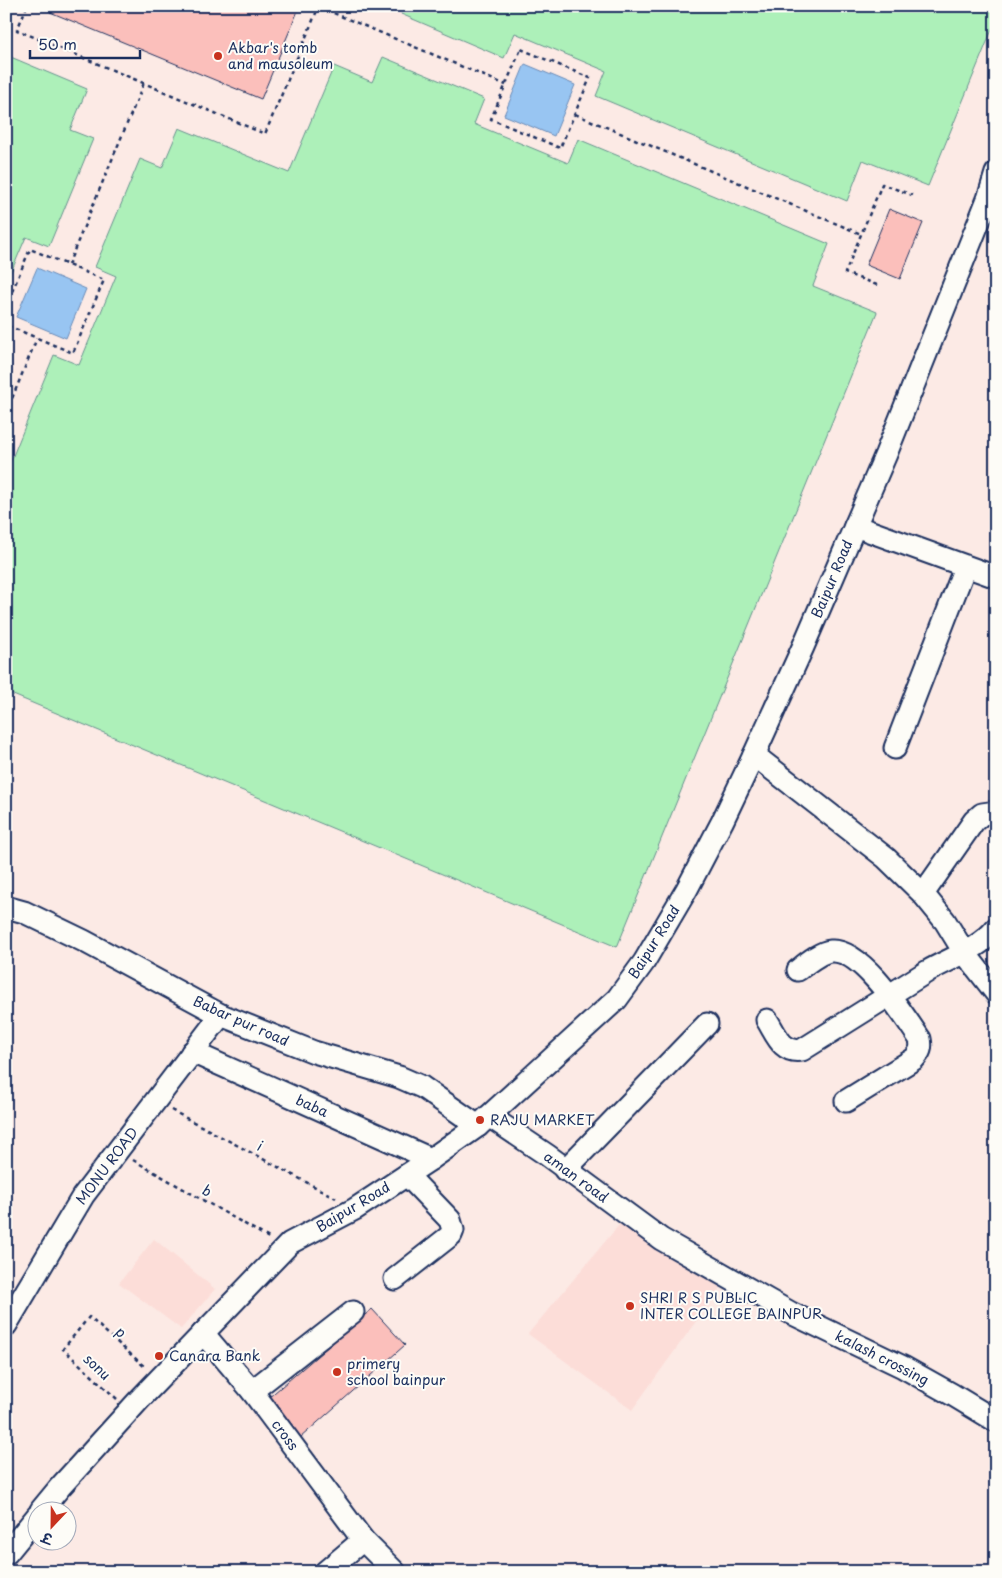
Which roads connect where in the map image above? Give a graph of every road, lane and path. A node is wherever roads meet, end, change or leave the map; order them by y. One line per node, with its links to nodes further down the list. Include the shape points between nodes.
1 (27, 6): 3 (path, via 17,30)
2 (319, 7): 3 (path, via 265,134); 4 (path)
3 (144, 83): 9 (path)
4 (506, 85): 5 (path, via 491,119 526,134 560,148); 5 (path, via 521,49 590,78)
5 (575, 114): 8 (path)
6 (996, 172): 15 (street, Baipur Road, via 985,207)
7 (912, 195): 8 (path, via 882,184)
8 (861, 234): 10 (path, via 845,273)
9 (68, 265): 11 (path, via 30,249); 13 (path, via 104,280 73,354)
10 (877, 285)
11 (6, 306)
12 (6, 325): 13 (path)
13 (37, 338): 14 (path)
14 (6, 413)
15 (855, 526): 16 (street); 19 (street, Baipur Road)
16 (965, 567): 17 (street); 18 (street)
17 (996, 578)
18 (895, 748)
19 (754, 755): 21 (street, via 886,858); 34 (street, Baipur Road, via 687,889 644,962 617,999)
20 (996, 812): 21 (street, via 982,814 974,822)
21 (923, 894): 24 (street)
22 (6, 907): 28 (street, Babar pur road, via 24,912 84,941)
23 (996, 928): 24 (street)
24 (964, 952): 26 (street); 27 (street)
25 (798, 970): 27 (street, via 824,953 842,951 856,959)
26 (996, 993)
27 (890, 995): 29 (street, via 802,1050 794,1051 782,1044); 32 (street, via 920,1039 920,1052 914,1059)
28 (221, 1015): 31 (street, MONU ROAD); 34 (street, Babar pur road, via 314,1052 399,1077)
29 (767, 1020)
30 (707, 1024): 37 (street)
31 (192, 1052): 33 (street, MONU ROAD); 36 (street, baba)
32 (846, 1101)
33 (155, 1102): 35 (street, MONU ROAD); 39 (path, i)
34 (484, 1121): 36 (street, Baipur Road); 37 (street, aman road, via 547,1155)
35 (118, 1152): 41 (path, b); 44 (street, MONU ROAD, via 83,1196)
36 (431, 1160): 38 (street, Baipur Road)
37 (565, 1170): 40 (street, aman road)
38 (407, 1174): 39 (street, Baipur Road); 42 (street, via 450,1220 453,1230 451,1235)
39 (355, 1208): 41 (street, Baipur Road)
40 (661, 1239): 50 (street, kalash crossing)
41 (286, 1248): 45 (street, Baipur Road)
42 (395, 1279)
43 (353, 1312): 48 (street)
44 (6, 1325)
45 (203, 1333): 47 (street, Baipur Road); 48 (street, cross)
46 (74, 1337): 47 (path, p, via 89,1317); 49 (path, sonu, via 63,1349)
47 (158, 1380): 49 (street, Baipur Road)
48 (252, 1391): 53 (street, cross)
49 (129, 1410): 51 (street, Baipur Road)
50 (996, 1421)
51 (49, 1500)
52 (28, 1527): 54 (street)
53 (363, 1540): 55 (street); 56 (street, cross)
54 (7, 1553)
55 (325, 1572)
56 (395, 1572)

